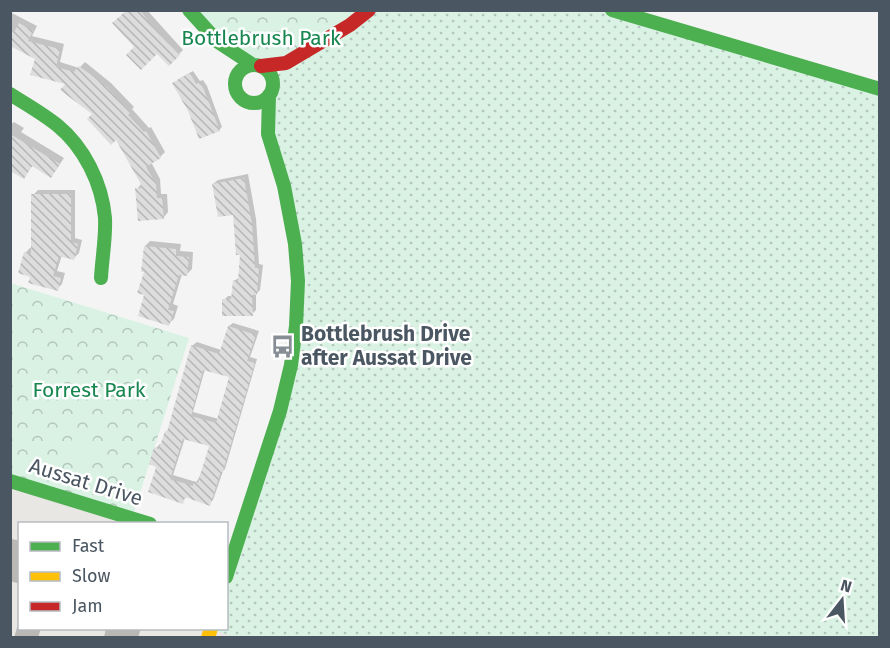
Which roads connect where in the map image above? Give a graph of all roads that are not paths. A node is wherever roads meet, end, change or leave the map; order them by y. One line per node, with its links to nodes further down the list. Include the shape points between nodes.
1 (189, 10): 4 (street)
2 (369, 10): 5 (street)
3 (612, 10): 9 (street)
4 (218, 42): 6 (street); 7 (street)
5 (286, 63): 6 (street); 8 (street)
6 (257, 66): 7 (street, via 244,68); 8 (street, via 268,71)
7 (236, 79): 11 (street, via 237,91)
8 (271, 89): 11 (street, via 266,98 257,102); 12 (street)
9 (879, 89)
10 (10, 94): 13 (street, via 64,131 88,163 104,214)
11 (244, 100): 12 (street)
12 (268, 134): 16 (street, via 284,186 295,244 296,326 280,411)
13 (101, 278)
14 (10, 481): 15 (street, Aussat Drive)
15 (143, 522)
16 (231, 548): 17 (street)
17 (228, 565)

